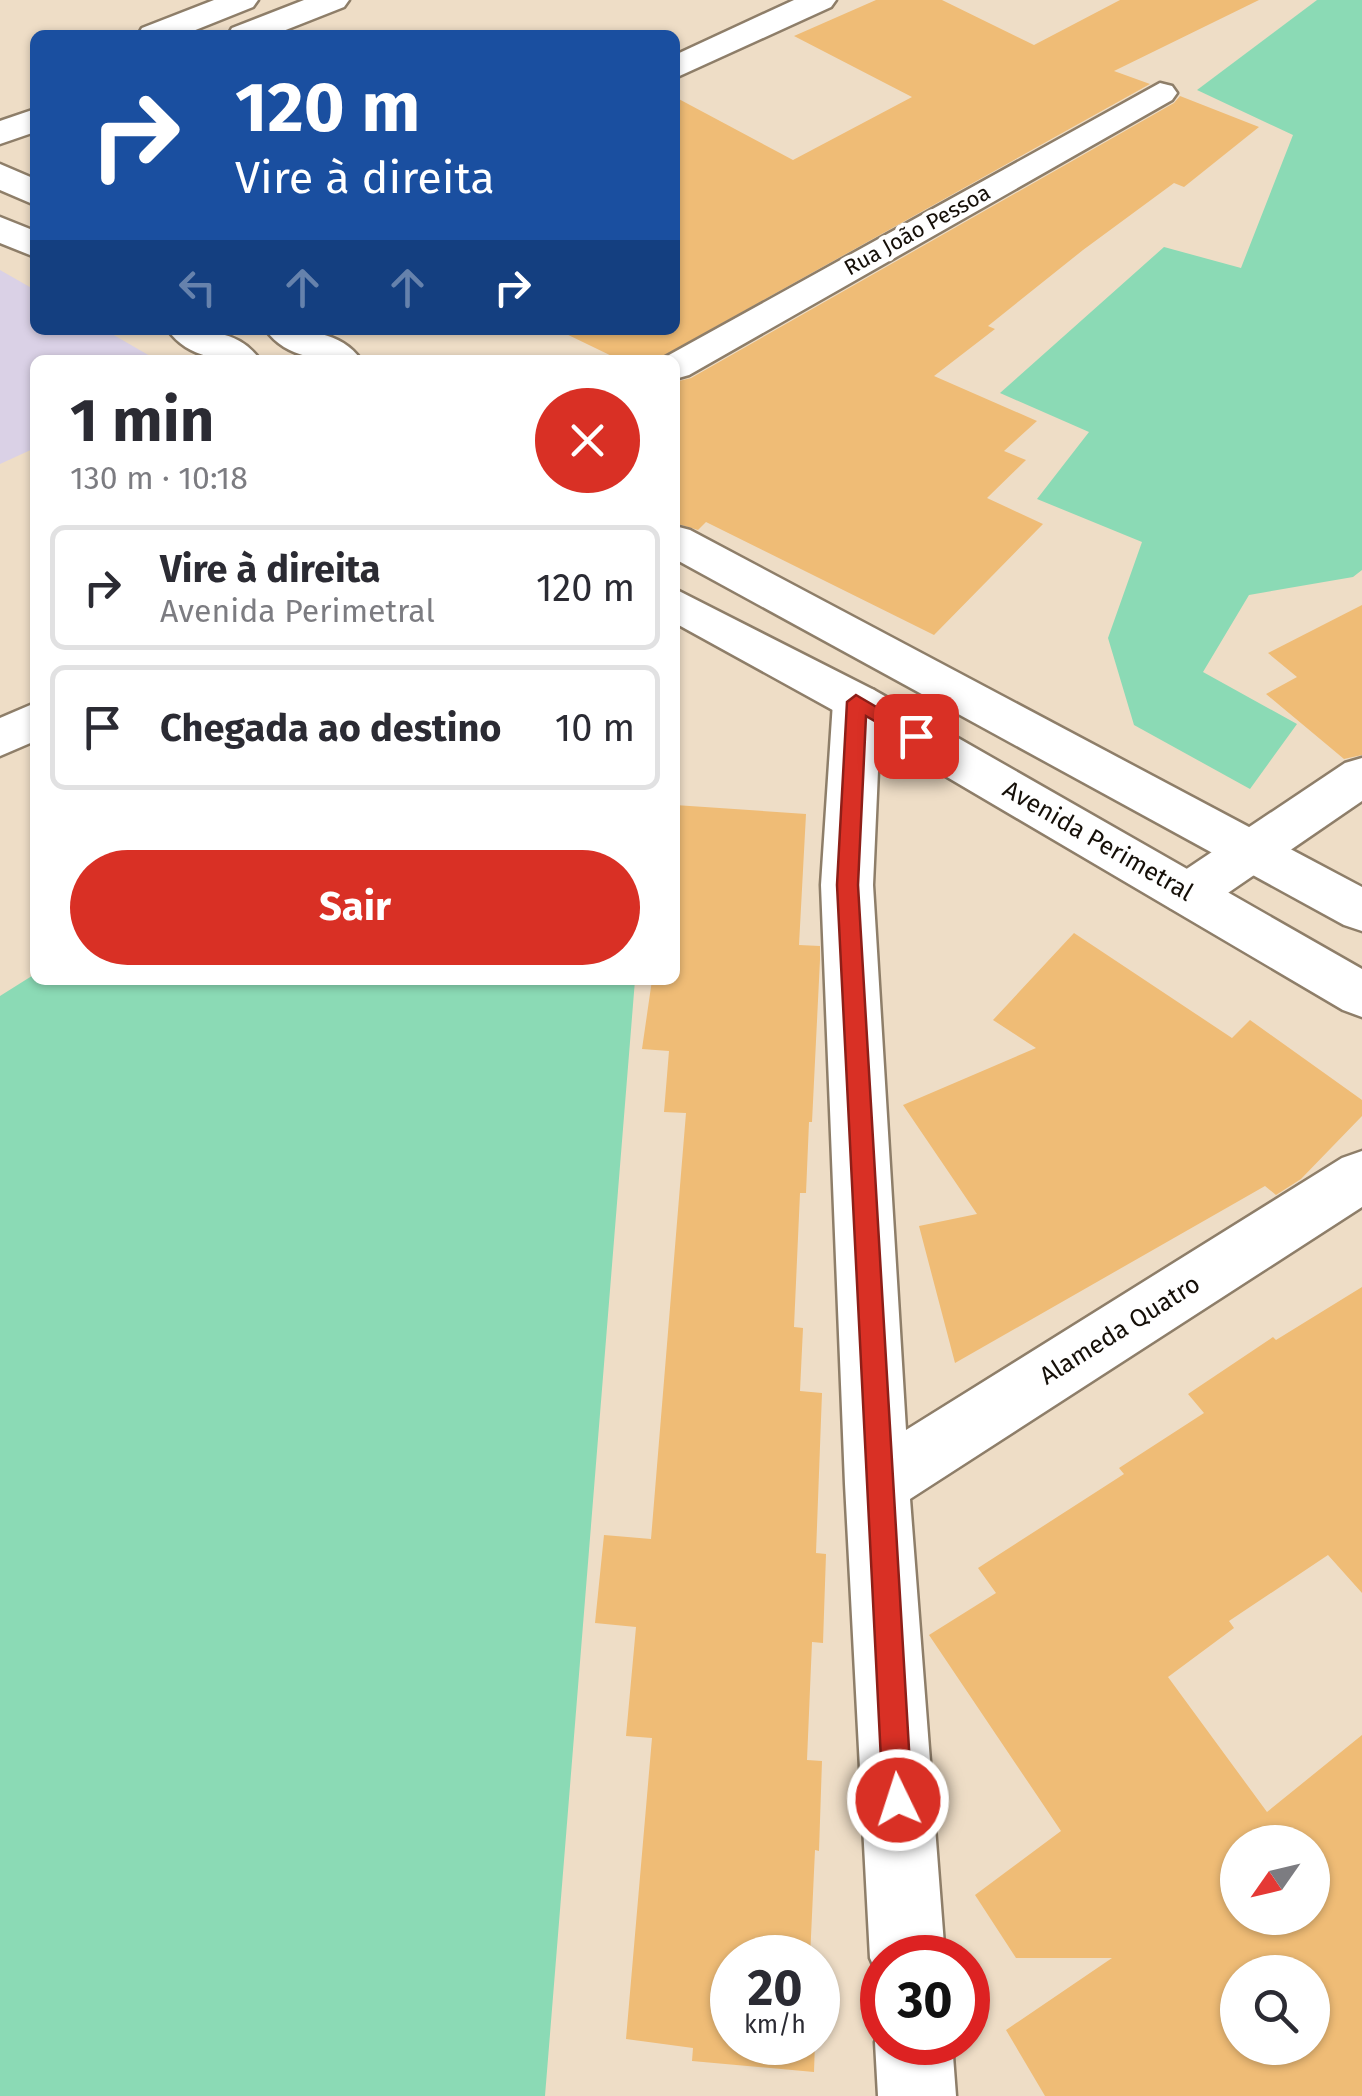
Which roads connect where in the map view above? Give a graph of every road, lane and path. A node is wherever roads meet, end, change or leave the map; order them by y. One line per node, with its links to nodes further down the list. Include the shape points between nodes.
1 (333, 0): 6 (street)
2 (820, 0): 7 (street)
3 (234, 3): 4 (street); 5 (street)
4 (166, 30)
5 (250, 30)
6 (256, 30)
7 (680, 66)
8 (1160, 93): 19 (street, Rua João Pessoa)
9 (30, 121): 10 (street)
10 (0, 134)
11 (0, 175): 12 (street)
12 (30, 191)
13 (0, 228): 14 (street)
14 (30, 243)
15 (197, 335): 17 (street)
16 (295, 335): 18 (street)
17 (231, 355)
18 (332, 355)
19 (680, 364)
20 (680, 543): 25 (street)
21 (680, 607): 22 (street, Avenida Perimetral)
22 (856, 702): 27 (street, Avenida Perimetral); 33 (street, via 847,885)
23 (30, 723): 24 (street)
24 (0, 739)
25 (1055, 742): 27 (street); 28 (street)
26 (1362, 776): 28 (street)
27 (1005, 787): 29 (street, Avenida Perimetral)
28 (1252, 848): 29 (street); 30 (street)
29 (1188, 894): 31 (street, Avenida Perimetral)
30 (1362, 912)
31 (1362, 995)
32 (1362, 1176): 33 (street, Alameda Quatro)
33 (877, 1484): 34 (street)
34 (906, 1935)
35 (914, 2065): 36 (street)
36 (916, 2096)

